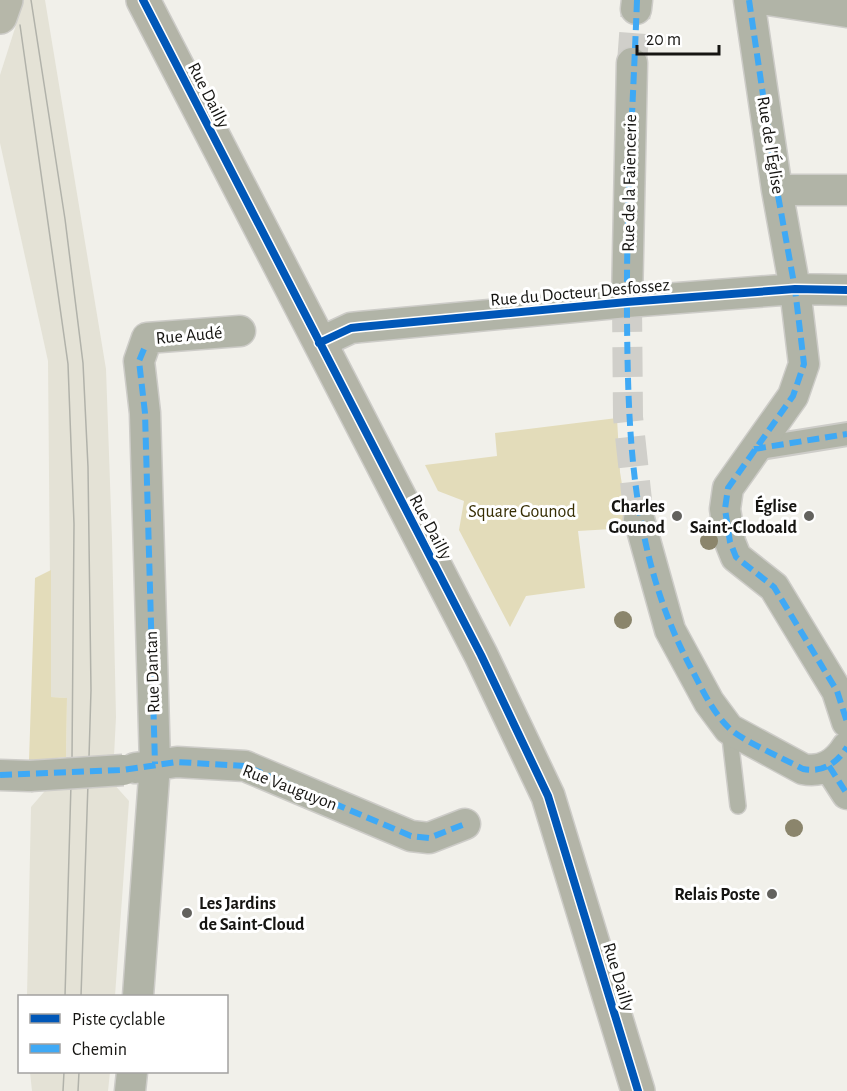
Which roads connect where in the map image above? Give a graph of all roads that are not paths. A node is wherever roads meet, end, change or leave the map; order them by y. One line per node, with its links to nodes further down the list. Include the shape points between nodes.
1 (6, 0): 6 (highway)
2 (143, 0): 14 (main road, Rue Dailly)
3 (749, 0): 8 (street, Rue de l'Église)
4 (768, 0): 5 (street)
5 (847, 12)
6 (0, 17)
7 (632, 63): 12 (street, Rue de la Faïencerie)
8 (777, 190): 9 (street); 10 (street, Rue de l'Église)
9 (847, 190)
10 (795, 289): 11 (street, Rue du Docteur Desfossez); 12 (street, Rue du Docteur Desfossez); 17 (street, Rue de l'Église, via 803,372 793,396)
11 (847, 290)
12 (627, 302): 14 (street, Rue du Docteur Desfossez, via 351,328)
13 (240, 331): 15 (street, Rue Audé, via 147,338)
14 (320, 344): 30 (main road, Rue Dailly, via 481,656 548,796)
15 (144, 349): 22 (street, Rue Dantan, via 139,361 146,413)
16 (847, 434): 17 (street)
17 (754, 449): 19 (street, Rue de l'Église, via 726,495 733,551 740,562 774,587 837,691)
18 (639, 519): 20 (street, via 670,630 709,702)
19 (847, 722)
20 (729, 729): 21 (street, via 803,769 819,770); 25 (lane)
21 (838, 757): 24 (street)
22 (155, 764): 23 (street, Rue Vauguyon, bridge, via 123,770); 26 (street, Rue Vauguyon, via 245,766 411,836 429,838); 27 (street, Rue Dantan)
23 (0, 775)
24 (847, 794)
25 (738, 806)
26 (465, 824)
27 (138, 995)
28 (132, 1073): 29 (street)
29 (130, 1091)
30 (638, 1091)

